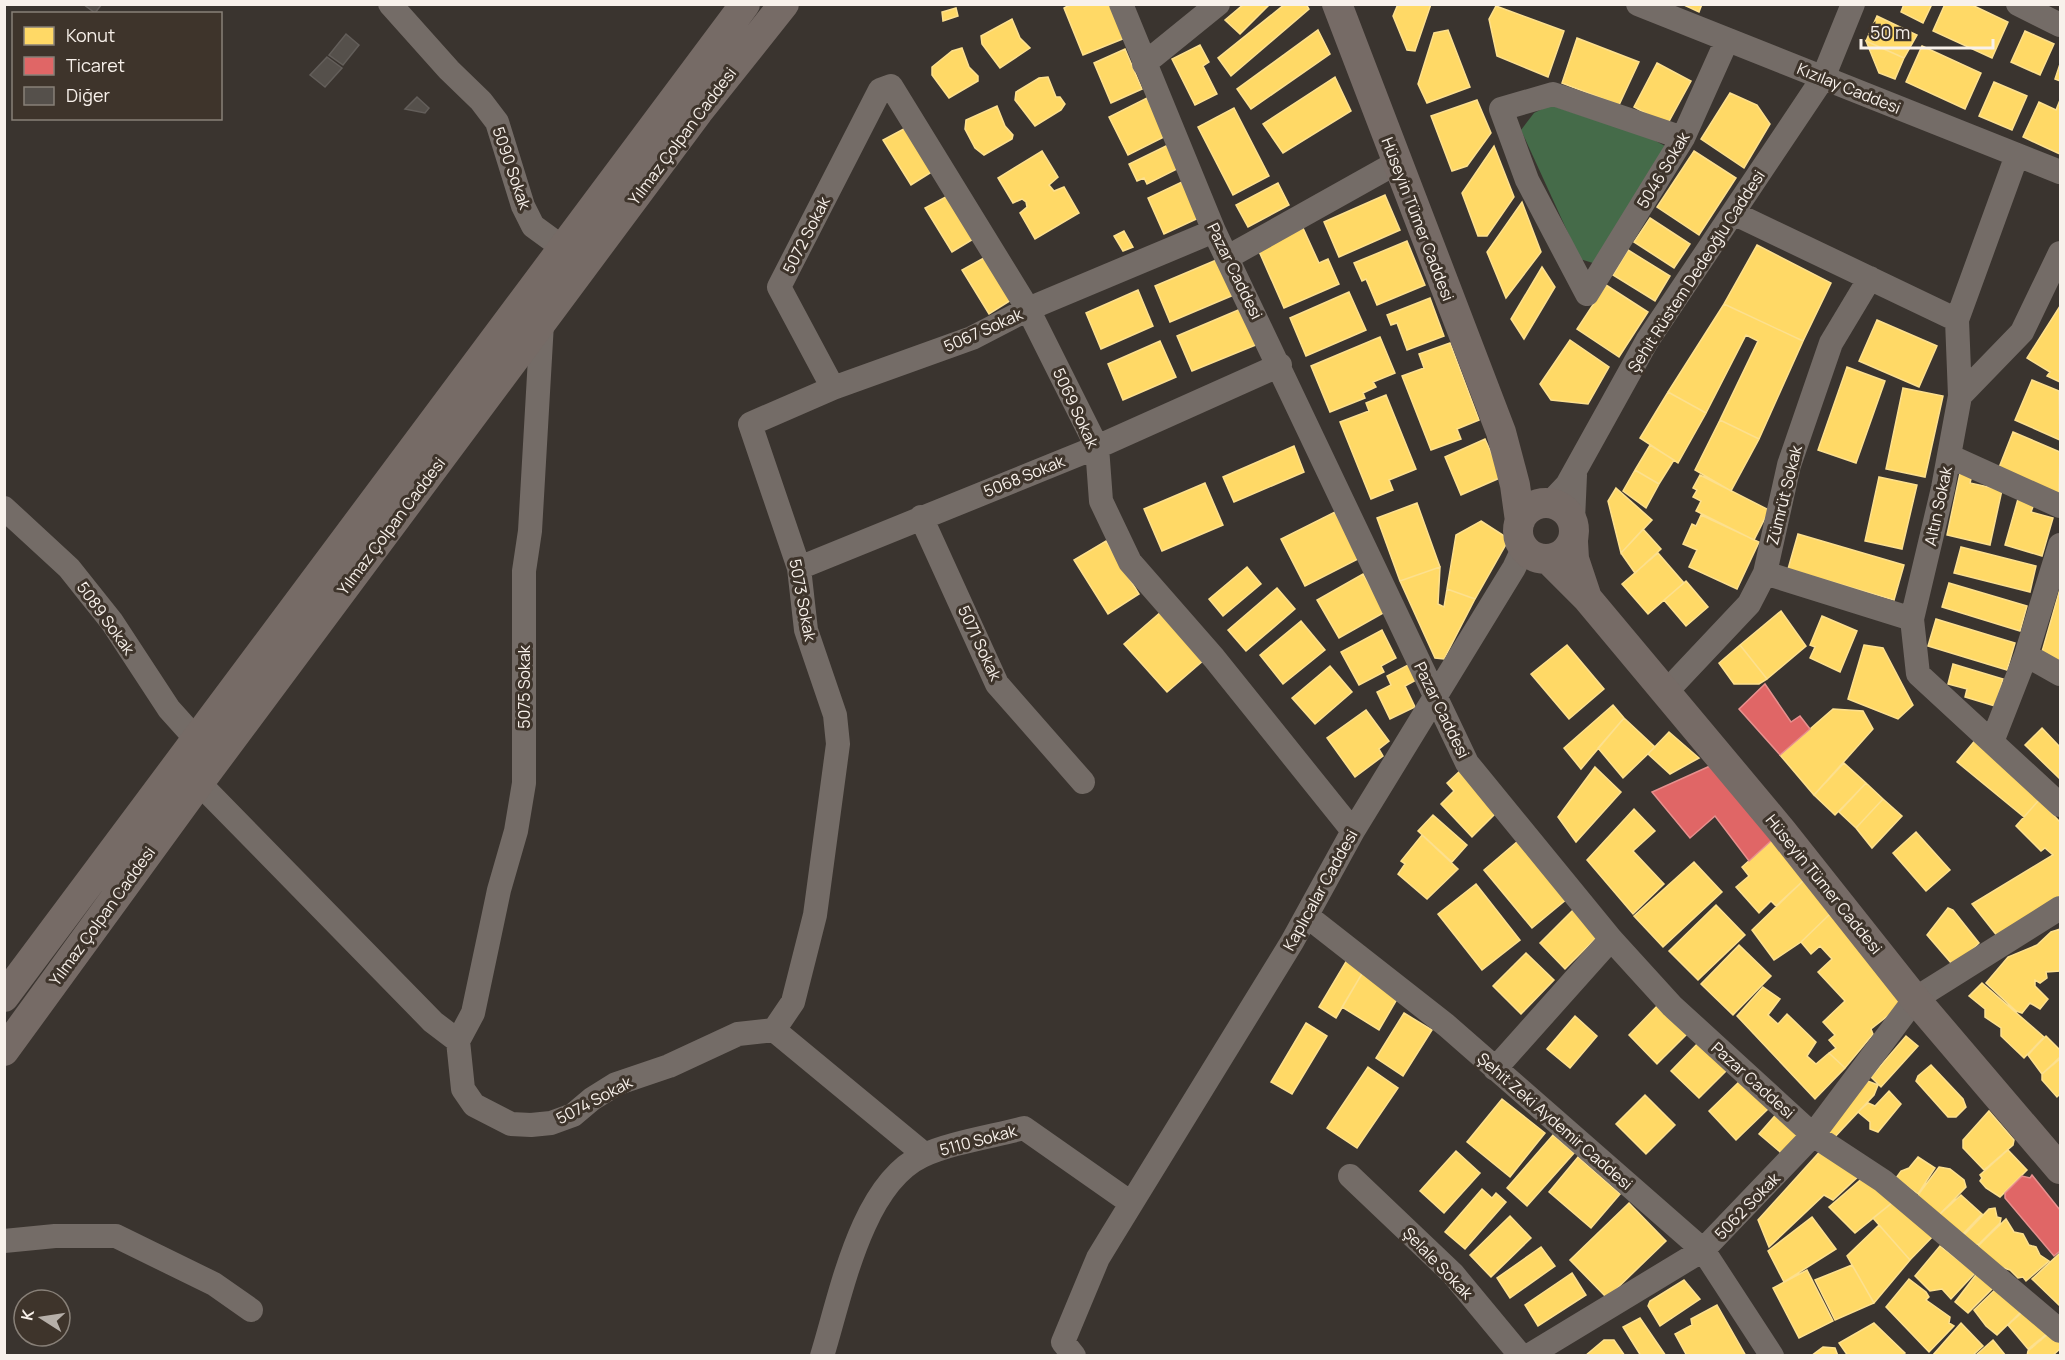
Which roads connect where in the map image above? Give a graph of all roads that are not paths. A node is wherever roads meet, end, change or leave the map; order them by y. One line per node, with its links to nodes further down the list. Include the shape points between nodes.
1 (390, 4): 21 (street, 5090 Sokak, via 497,122 523,206 534,226)
2 (745, 4): 21 (main road, Yılmaz Çolpan Caddesi)
3 (784, 4): 27 (main road, Yılmaz Çolpan Caddesi, via 698,112)
4 (1121, 4): 12 (street, Pazar Caddesi)
5 (1218, 4): 12 (street)
6 (1337, 4): 17 (main road, Hüseyin Tümer Caddesi)
7 (1638, 4): 11 (street, Kızılay Caddesi)
8 (1853, 4): 13 (street, Şehit Rüstem Dedeoğlu Caddesi)
9 (2018, 4): 10 (street)
10 (2061, 25)
11 (1727, 40): 13 (street, Kızılay Caddesi); 15 (street, 5046 Sokak)
12 (1144, 64): 20 (street, Pazar Caddesi)
13 (1823, 78): 16 (street, Kızılay Caddesi); 19 (street, Şehit Rüstem Dedeoğlu Caddesi)
14 (891, 86): 25 (street, 5069 Sokak); 29 (street, 5072 Sokak, via 880,90 779,287)
15 (1683, 138): 15 (street, 5046 Sokak, via 1553,94 1501,109 1527,180 1587,294)
16 (2018, 155): 18 (street, Kızılay Caddesi); 26 (street, Altın Sokak)
17 (1396, 163): 23 (street); 32 (main road, Hüseyin Tümer Caddesi)
18 (2061, 172)
19 (1733, 213): 24 (street); 38 (street, Şehit Rüstem Dedeoğlu Caddesi, via 1647,340 1575,468 1567,485)
20 (1214, 231): 23 (street, Pazar Caddesi); 25 (street, 5067 Sokak)
21 (563, 249): 49 (main road, Yılmaz Çolpan Caddesi)
22 (2061, 253): 30 (street, via 2022,332)
23 (1228, 257): 28 (street, Pazar Caddesi)
24 (1870, 278): 26 (street); 42 (street, Zümrüt Sokak, via 1831,344 1789,465)
25 (1028, 309): 29 (street, 5067 Sokak, via 972,338); 33 (street, 5069 Sokak)
26 (1957, 320): 30 (street, Altın Sokak)
27 (542, 323): 52 (main road, Yılmaz Çolpan Caddesi); 61 (street, 5075 Sokak, via 530,531 524,571 524,783 473,1013)
28 (1280, 364): 33 (street, 5068 Sokak); 48 (street, Pazar Caddesi)
29 (833, 388): 31 (street, 5067 Sokak)
30 (1960, 396): 34 (street, Altın Sokak)
31 (750, 424): 41 (street, 5073 Sokak)
32 (1501, 432): 38 (main road, Hüseyin Tümer Caddesi, via 1529,477); 40 (main road, Hüseyin Tümer Caddesi)
33 (1097, 447): 37 (street, 5068 Sokak); 54 (street, 5069 Sokak, via 1101,501 1130,562 1214,658)
34 (1949, 456): 35 (street); 44 (street, Altın Sokak)
35 (2061, 506)
36 (4, 508): 49 (street, 5089 Sokak, via 69,568 112,622 170,710)
37 (921, 517): 41 (street, 5068 Sokak); 51 (street, 5071 Sokak, via 997,684)
38 (1565, 522): 40 (main road, via 1561,555); 40 (main road, via 1536,504 1528,509); 43 (main road, Hüseyin Tümer Caddesi)
39 (2061, 545): 45 (street)
40 (1533, 546): 43 (main road, Hüseyin Tümer Caddesi); 48 (street, Kaplıcalar Caddesi, via 1521,554)
41 (799, 568): 60 (street, 5073 Sokak, via 806,630 835,715 838,744 815,915 793,1002)
42 (1765, 573): 44 (street); 47 (street, Zümrüt Sokak, via 1749,604)
43 (1587, 598): 47 (main road, Hüseyin Tümer Caddesi)
44 (1912, 619): 50 (street, Altın Sokak, via 1918,674)
45 (2026, 655): 46 (street); 50 (street)
46 (2061, 674)
47 (1666, 692): 59 (main road, Hüseyin Tümer Caddesi)
48 (1434, 697): 54 (street, Kaplıcalar Caddesi); 57 (street, Pazar Caddesi, via 1467,763)
49 (196, 739): 58 (main road, Yılmaz Çolpan Caddesi)
50 (1992, 742): 53 (street, Altın Sokak)
51 (1083, 782)
52 (199, 783): 61 (street, via 433,1022); 62 (main road, Yılmaz Çolpan Caddesi)
53 (2061, 806)
54 (1353, 831): 56 (street, Kaplıcalar Caddesi)
55 (2061, 908): 59 (street)
56 (1307, 916): 63 (street, Şehit Zeki Aydemir Caddesi, via 1446,1025); 68 (street, Kaplıcalar Caddesi)
57 (1611, 939): 63 (street); 64 (street, Pazar Caddesi, via 1672,1006)
58 (4, 997)
59 (1915, 999): 64 (street, 5062 Sokak); 66 (main road, Hüseyin Tümer Caddesi)
60 (774, 1030): 61 (street, 5074 Sokak, via 738,1034 688,1058 616,1084 573,1115 531,1125 511,1124 474,1105 463,1089); 65 (street, 5110 Sokak)
61 (458, 1041)
62 (4, 1051)
63 (1495, 1069): 70 (street, Şehit Zeki Aydemir Caddesi)
64 (1813, 1135): 70 (street, 5062 Sokak); 72 (street, Pazar Caddesi, via 1883,1181)
65 (924, 1155): 68 (street, 5110 Sokak, via 1024,1128); 73 (street, via 893,1177 865,1219)
66 (2061, 1169)
67 (1350, 1176): 75 (street, Şelale Sokak, via 1453,1274)
68 (1131, 1203): 74 (street, Kaplıcalar Caddesi, via 1098,1258 1063,1342)
69 (4, 1241): 71 (street, via 116,1236 214,1284)
70 (1703, 1250): 76 (street, 5062 Sokak); 77 (street, Şehit Zeki Aydemir Caddesi)
71 (251, 1310)
72 (2061, 1331)
73 (822, 1356)
74 (1074, 1356)
75 (1521, 1356)
76 (1528, 1356)
77 (1772, 1356)

